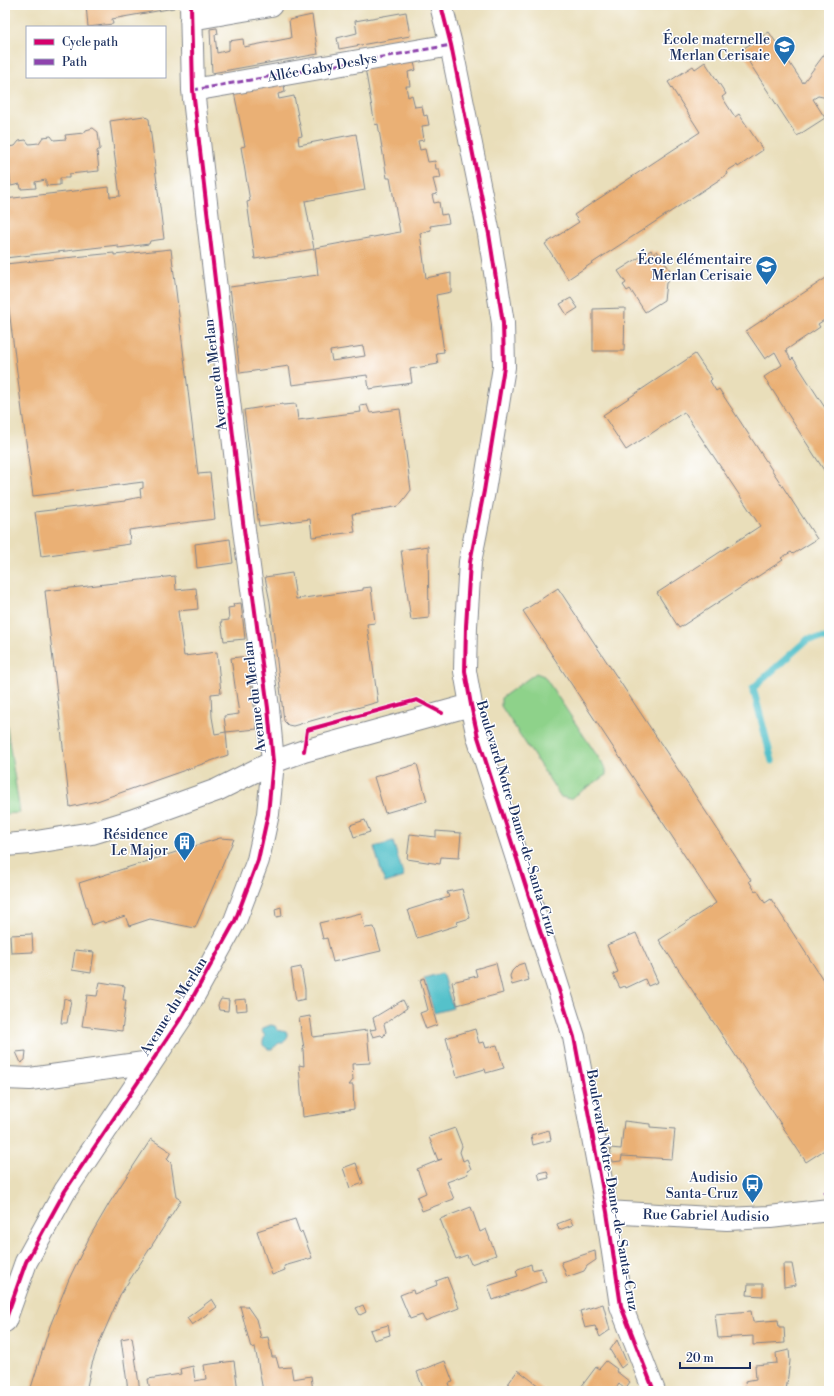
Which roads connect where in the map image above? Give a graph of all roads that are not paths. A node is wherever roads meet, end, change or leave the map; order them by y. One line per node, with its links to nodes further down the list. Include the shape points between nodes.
1 (271, 5): 3 (street)
2 (441, 5): 4 (street, Boulevard Notre-Dame-de-Santa-Cruz)
3 (191, 12): 5 (street, Avenue du Merlan)
4 (451, 45): 5 (street, Allée Gaby Deslys); 6 (street, Boulevard Notre-Dame-de-Santa-Cruz, via 489,234 503,323 504,367 470,562 465,671)
5 (193, 90): 7 (street, Avenue du Merlan)
6 (471, 705): 7 (street); 12 (street, Boulevard Notre-Dame-de-Santa-Cruz, via 481,744 574,1037)
7 (273, 762): 8 (street, via 218,790 98,831 30,844); 9 (street, Avenue du Merlan, via 268,814 260,853 235,921 187,1008)
8 (5, 845)
9 (151, 1062): 10 (street, via 30,1078); 13 (street, Avenue du Merlan, via 65,1191 26,1262)
10 (5, 1078)
11 (829, 1210): 12 (street, Rue Gabriel Audisio, via 727,1219)
12 (607, 1212): 14 (street, Boulevard Notre-Dame-de-Santa-Cruz, via 621,1306)
13 (5, 1321)
14 (654, 1391)

